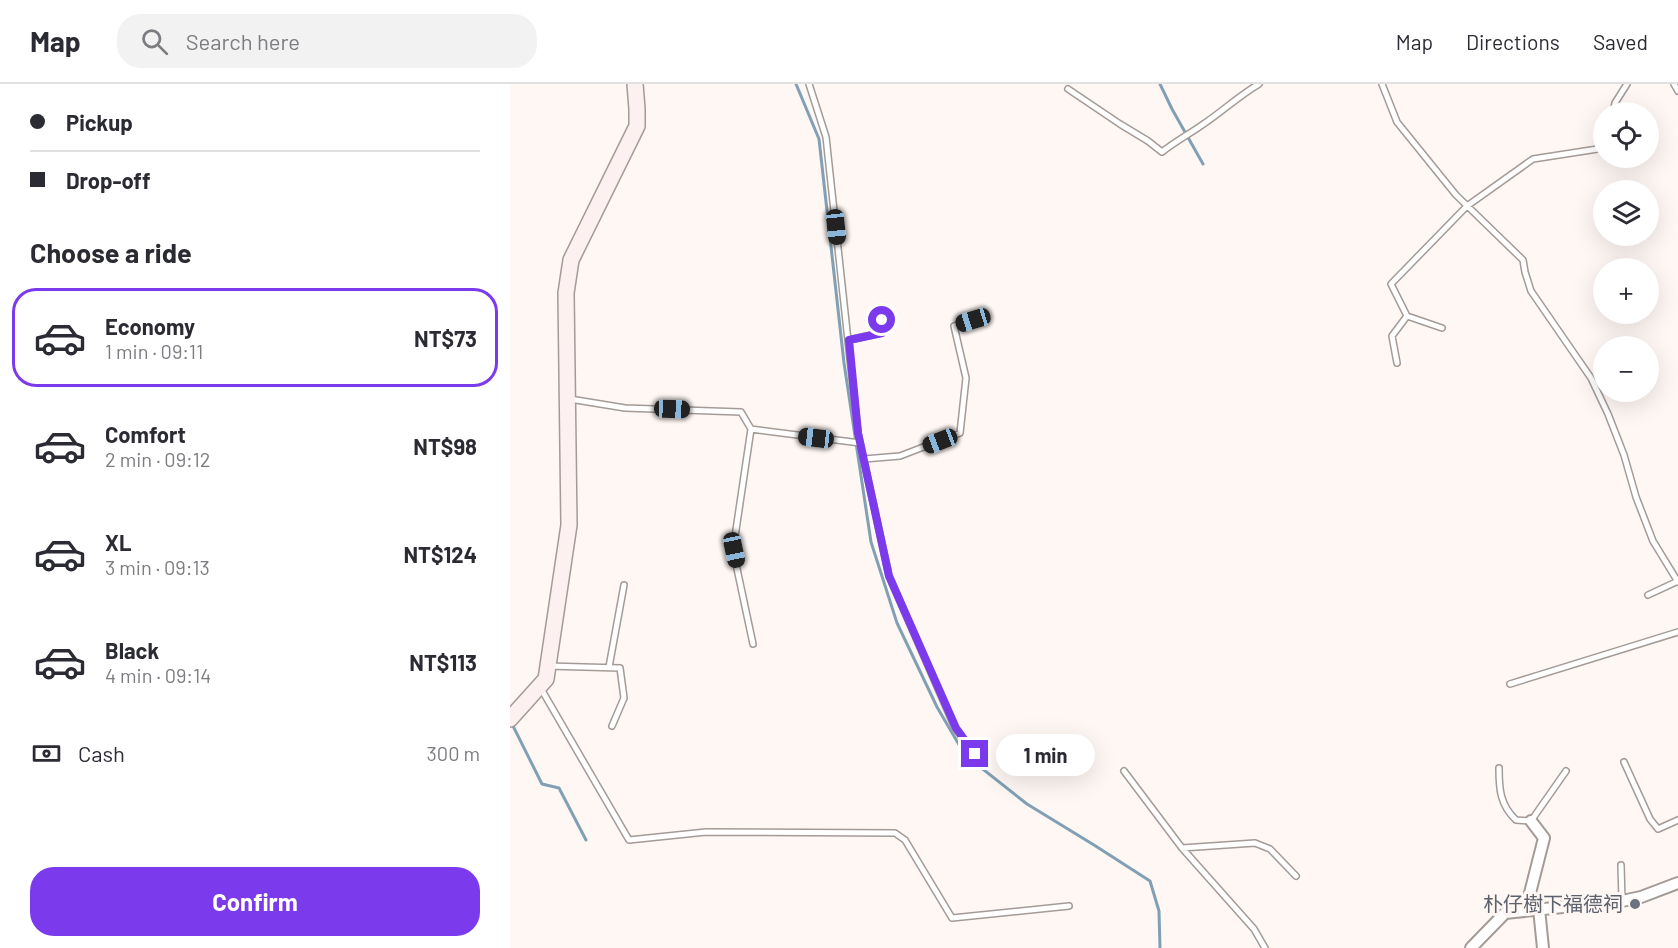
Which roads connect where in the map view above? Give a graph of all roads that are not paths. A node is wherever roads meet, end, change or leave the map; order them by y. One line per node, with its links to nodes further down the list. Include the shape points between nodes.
1 (635, 84): 18 (street, via 637,126 571,260 566,293)
2 (809, 84): 16 (lane, via 826,138)
3 (1260, 84): 7 (lane, via 1162,152)
4 (1382, 84): 11 (lane, via 1397,122)
5 (1627, 84): 9 (lane)
6 (1674, 84): 8 (lane)
7 (1068, 89)
8 (1678, 91)
9 (1616, 102)
10 (1593, 150): 11 (lane, via 1533,159)
11 (1467, 206): 13 (lane, via 1391,284); 22 (lane, via 1523,260 1532,291 1591,378 1624,455 1653,541)
12 (883, 308): 16 (lane, via 882,333)
13 (1407, 316): 15 (lane); 17 (lane, via 1392,336)
14 (973, 320): 21 (lane, via 954,326 966,378 960,432 900,456)
15 (1442, 328)
16 (849, 340): 20 (lane)
17 (1397, 363)
18 (568, 399): 19 (lane, via 625,408 741,412); 27 (street, via 569,525)
19 (751, 429): 20 (lane); 26 (lane, via 734,550)
20 (860, 443): 21 (lane)
21 (864, 459): 33 (lane, via 889,576 956,728)
22 (1678, 581): 24 (lane)
23 (624, 585): 28 (lane)
24 (1648, 595)
25 (1678, 632): 29 (lane)
26 (753, 644)
27 (548, 666): 28 (lane); 30 (street, via 546,679)
28 (609, 668): 32 (lane, via 621,668 624,698)
29 (1510, 684)
30 (539, 686): 31 (street); 45 (lane, via 629,840 706,832 895,833 905,840 952,918)
31 (510, 719)
32 (612, 726)
33 (975, 754)
34 (1624, 762): 38 (lane, via 1658,829)
35 (1499, 768): 39 (lane, via 1499,788 1507,811 1516,820)
36 (1124, 771): 40 (lane)
37 (1566, 771): 39 (lane)
38 (1678, 820)
39 (1531, 821): 46 (street, via 1544,838 1530,893)
40 (1182, 848): 42 (lane, via 1255,843 1270,849); 47 (lane, via 1254,929)
41 (1621, 865): 44 (lane)
42 (1296, 876)
43 (1678, 883): 44 (street)
44 (1622, 901): 46 (street)
45 (1069, 906)
46 (1539, 909): 48 (street, via 1505,913); 49 (street)
47 (1265, 948)
48 (1471, 948)
49 (1543, 948)

